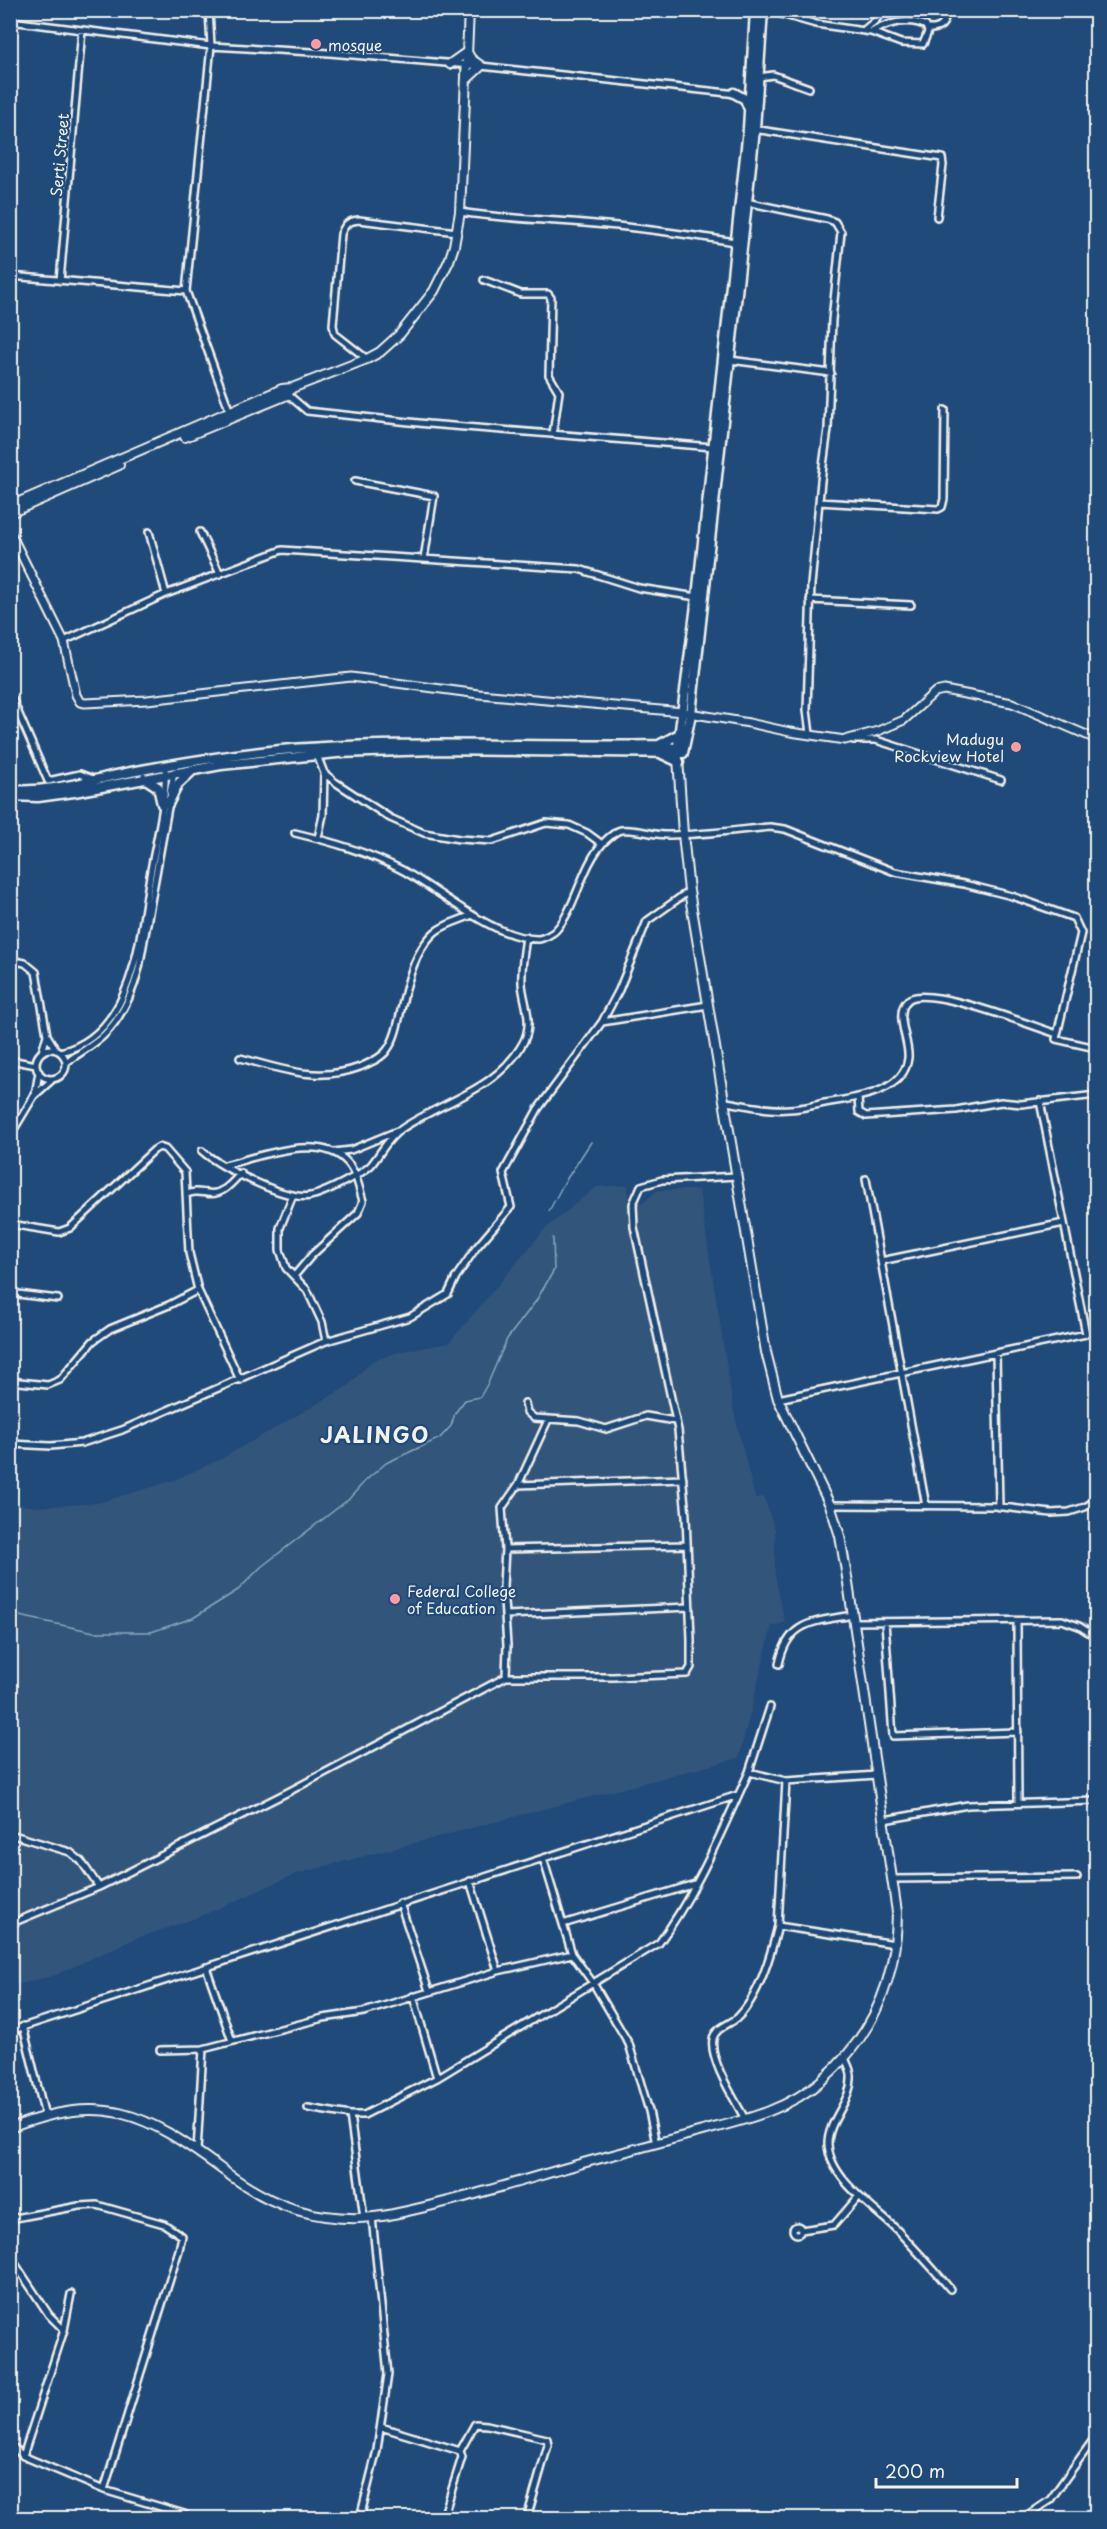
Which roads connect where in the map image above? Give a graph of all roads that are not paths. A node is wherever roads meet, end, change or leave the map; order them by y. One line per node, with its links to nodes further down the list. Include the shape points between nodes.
1 (209, 10): 12 (street)
2 (469, 10): 13 (main road)
3 (755, 10): 19 (main road)
4 (883, 10): 10 (street)
5 (946, 10): 8 (street, via 942,27)
6 (763, 13): 10 (street); 17 (main road)
7 (10, 21): 9 (street)
8 (927, 28): 11 (street, via 921,23 902,22); 11 (street, via 928,36 922,44 910,45)
9 (82, 30): 12 (street); 32 (street, Serti Street)
10 (864, 30): 11 (street)
11 (871, 32)
12 (211, 46): 14 (street); 33 (street)
13 (467, 52): 14 (main road); 15 (main road); 16 (main road)
14 (450, 64): 15 (street)
15 (467, 66): 16 (street); 18 (main road)
16 (481, 66): 18 (main road); 21 (street)
17 (759, 77): 20 (street, via 773,75); 22 (main road)
18 (467, 79): 26 (main road)
19 (752, 85): 21 (main road); 22 (main road)
20 (809, 88)
21 (734, 93): 22 (street); 23 (main road, via 745,99)
22 (753, 100): 23 (main road); 24 (main road)
23 (749, 110): 24 (main road)
24 (751, 129): 25 (main road); 27 (street, via 942,158)
25 (743, 202): 29 (main road); 35 (main road); 36 (street, via 827,219 839,227)
26 (460, 212): 28 (main road); 29 (street, via 500,219 664,230)
27 (936, 217)
28 (457, 232): 34 (main road, via 449,261 434,291 400,334); 34 (street, via 359,220 344,226 333,325 335,334)
29 (735, 242): 41 (main road)
30 (10, 276): 32 (street)
31 (484, 280): 40 (street, via 521,294 548,294 551,298 549,375 559,392)
32 (60, 281): 33 (street)
33 (186, 291): 39 (street)
34 (367, 359): 37 (main road)
35 (730, 360): 36 (street); 41 (main road)
36 (831, 372): 43 (street)
37 (287, 390): 39 (main road); 40 (street, via 307,411); 45 (main road)
38 (945, 410): 43 (street, via 942,507)
39 (230, 412): 44 (main road)
40 (553, 434): 41 (street)
41 (715, 449): 52 (main road)
42 (355, 481): 49 (street, via 434,496)
43 (819, 502): 53 (street)
44 (10, 506)
45 (10, 513)
46 (10, 532): 55 (street)
47 (149, 532): 51 (street)
48 (200, 532): 50 (street)
49 (424, 559): 50 (street, via 282,550); 52 (street, via 579,569 639,588)
50 (220, 574): 51 (street)
51 (166, 594): 55 (street)
52 (700, 597): 57 (main road)
53 (810, 600): 54 (street); 59 (street)
54 (911, 605)
55 (64, 640): 57 (street, via 76,696 85,704 351,677 479,694)
56 (10, 694): 69 (street, via 48,781 80,774)
57 (687, 713): 58 (main road); 59 (street); 64 (main road)
58 (681, 733): 62 (main road); 64 (main road)
59 (810, 734): 61 (street)
60 (1096, 739): 61 (street, via 1012,703 944,690 935,692 904,720)
61 (845, 740): 70 (street, via 876,740)
62 (659, 749): 63 (main road); 64 (main road); 65 (main road, via 367,745 254,753)
63 (317, 755): 66 (main road); 67 (street)
64 (680, 756): 75 (main road)
65 (170, 769): 66 (main road); 68 (main road); 69 (main road); 73 (street)
66 (194, 770): 73 (main road, via 178,784)
67 (324, 773): 76 (street); 77 (street, via 373,808 424,833 492,841 546,823 569,825)
68 (144, 778): 72 (main road, via 38,797); 73 (main road, via 158,787)
69 (98, 780): 71 (main road, via 51,789)
70 (1001, 780)
71 (10, 790)
72 (10, 796)
73 (165, 804): 87 (street, via 133,968 125,991 100,1030 81,1046); 91 (street, via 139,968 131,993 104,1035)
74 (295, 833): 76 (street)
75 (683, 834): 77 (street, via 618,830); 78 (main road); 84 (street, via 785,829 895,872 1012,896 1074,918 1081,933)
76 (318, 838): 79 (street, via 366,852)
77 (602, 844): 80 (street, via 555,932 541,939)
78 (690, 891): 82 (main road); 83 (street, via 647,921)
79 (472, 915): 80 (street); 89 (street, via 435,932 420,952 387,1051 372,1062 342,1074 322,1076)
80 (526, 937): 100 (street, via 522,985 529,1008 525,1038 511,1061 490,1081)
81 (10, 960): 85 (street, via 25,963 36,972)
82 (708, 1005): 83 (street); 99 (main road)
83 (602, 1022): 118 (street, via 538,1109 503,1173 511,1207 476,1248 448,1294 410,1317)
84 (1057, 1034): 86 (street, via 1056,1039); 97 (street, via 946,998 918,996 908,1000 902,1011 908,1061 886,1087)
85 (47, 1035): 87 (street); 88 (street)
86 (1096, 1048)
87 (58, 1051): 88 (street); 91 (street)
88 (42, 1052): 92 (street)
89 (240, 1058)
90 (10, 1060): 92 (street)
91 (66, 1063): 94 (street, via 63,1074)
92 (36, 1065): 93 (street)
93 (39, 1072): 94 (street); 96 (street)
94 (53, 1078): 96 (street)
95 (1096, 1095): 98 (street)
96 (34, 1096): 101 (street)
97 (858, 1097): 98 (street, via 859,1112 867,1116); 99 (street, via 789,1110)
98 (1040, 1101): 111 (street)
99 (726, 1102): 107 (main road)
100 (399, 1131): 103 (street, via 351,1150); 106 (street, via 369,1167)
101 (10, 1136)
102 (202, 1151): 104 (street)
103 (334, 1152): 104 (street, via 282,1149); 106 (street, via 348,1162)
104 (224, 1165): 105 (street)
105 (241, 1173): 109 (street, via 220,1192 198,1190); 110 (street, via 274,1191)
106 (354, 1175): 110 (street, via 309,1196); 114 (street, via 363,1201 358,1213)
107 (737, 1176): 123 (main road, via 766,1352); 126 (street, via 662,1180 641,1186 633,1204 634,1227)
108 (866, 1179): 113 (street)
109 (187, 1194): 112 (street, via 185,1172 159,1147 70,1228 59,1232); 115 (street, via 189,1253)
110 (293, 1195): 114 (street, via 280,1228 280,1250 286,1268)
111 (1064, 1223): 113 (street); 119 (street, via 1086,1334)
112 (10, 1224)
113 (881, 1261): 120 (street)
114 (296, 1275): 118 (street, via 315,1306)
115 (198, 1290): 121 (street); 122 (street, via 110,1329 93,1341 60,1380 48,1385)
116 (10, 1293): 117 (street)
117 (58, 1299)
118 (326, 1341): 121 (street)
119 (996, 1353): 120 (street); 133 (street)
120 (902, 1373): 123 (street); 132 (street)
121 (240, 1380): 127 (street, via 82,1443)
122 (10, 1381)
123 (778, 1399): 131 (main road)
124 (525, 1403): 125 (street, via 534,1418)
125 (548, 1420): 126 (street, via 579,1421 606,1429 646,1416); 129 (street)
126 (675, 1421): 128 (street)
127 (10, 1444)
128 (683, 1479): 129 (street); 134 (street)
129 (518, 1485): 135 (street, via 502,1508)
130 (1096, 1500): 133 (street, via 1069,1512)
131 (830, 1504): 132 (street); 138 (main road)
132 (926, 1506): 133 (street)
133 (999, 1507)
134 (687, 1545): 135 (street); 136 (street)
135 (505, 1549): 137 (street)
136 (690, 1607): 137 (street); 143 (street, via 691,1667 687,1674)
137 (506, 1615): 143 (street)
138 (853, 1619): 140 (street); 142 (street, via 799,1626 788,1636); 147 (main road)
139 (1017, 1621): 140 (street); 141 (street, via 1062,1620); 145 (street)
140 (885, 1622): 145 (street, via 893,1737)
141 (1096, 1637)
142 (778, 1664)
143 (506, 1677): 159 (street)
144 (770, 1707): 146 (street)
145 (1018, 1732): 151 (street)
146 (749, 1772): 148 (street); 149 (street)
147 (877, 1775): 148 (street); 152 (main road)
148 (786, 1781): 163 (street)
149 (738, 1796): 154 (street); 158 (street)
150 (1096, 1801): 151 (street)
151 (1018, 1803): 152 (street, via 968,1805)
152 (884, 1820): 156 (main road)
153 (10, 1834): 159 (street, via 70,1852)
154 (543, 1858): 157 (street); 162 (street)
155 (1077, 1877): 156 (street)
156 (892, 1879): 164 (main road)
157 (470, 1881): 160 (street); 167 (street)
158 (695, 1884): 162 (street); 168 (street, via 658,1943)
159 (99, 1887): 161 (street)
160 (400, 1903): 166 (street); 169 (street)
161 (10, 1924)
162 (562, 1924): 165 (street)
163 (778, 1926): 164 (street); 181 (street, via 765,1971 753,1993 736,2018 713,2038 719,2072)
164 (896, 1944): 176 (main road, via 880,2005)
165 (572, 1954): 167 (street); 168 (street)
166 (206, 1967): 171 (street); 173 (street)
167 (498, 1971): 169 (street)
168 (593, 1983): 177 (street); 183 (street, via 629,2044)
169 (429, 1991): 170 (street)
170 (413, 1996): 173 (street, via 364,2012 323,2018); 177 (street)
171 (23, 2026): 172 (street); 180 (street)
172 (10, 2031)
173 (232, 2042): 174 (street)
174 (202, 2049): 175 (street); 184 (street)
175 (160, 2050)
176 (845, 2058): 181 (main road, via 801,2096); 185 (street, via 851,2075 846,2099 831,2126 828,2145 836,2168)
177 (437, 2078): 179 (street, via 364,2115)
178 (308, 2108): 179 (street)
179 (350, 2115): 186 (street)
180 (45, 2116): 182 (main road); 184 (main road, via 91,2109 126,2114 153,2124)
181 (745, 2120): 183 (main road)
182 (10, 2128)
183 (656, 2144): 186 (main road)
184 (197, 2151): 186 (main road, via 249,2190 275,2202 312,2214)
185 (859, 2196): 188 (street, via 834,2225); 190 (street, via 898,2231)
186 (368, 2218): 193 (street, via 388,2358)
187 (10, 2219): 198 (street, via 97,2205 164,2224 182,2235)
188 (801, 2230)
189 (10, 2256): 192 (street, via 49,2315)
190 (950, 2289)
191 (71, 2294): 192 (street)
192 (64, 2330): 197 (street)
193 (381, 2427): 196 (street); 200 (street)
194 (1096, 2436): 203 (street, via 1050,2500)
195 (10, 2444): 197 (street)
196 (460, 2451): 201 (street, via 462,2457); 202 (street, via 475,2424 547,2439 549,2445)
197 (23, 2456): 198 (street)
198 (104, 2490): 199 (street)
199 (189, 2518)
200 (360, 2518)
201 (443, 2518)
202 (527, 2518)
203 (1023, 2518)

